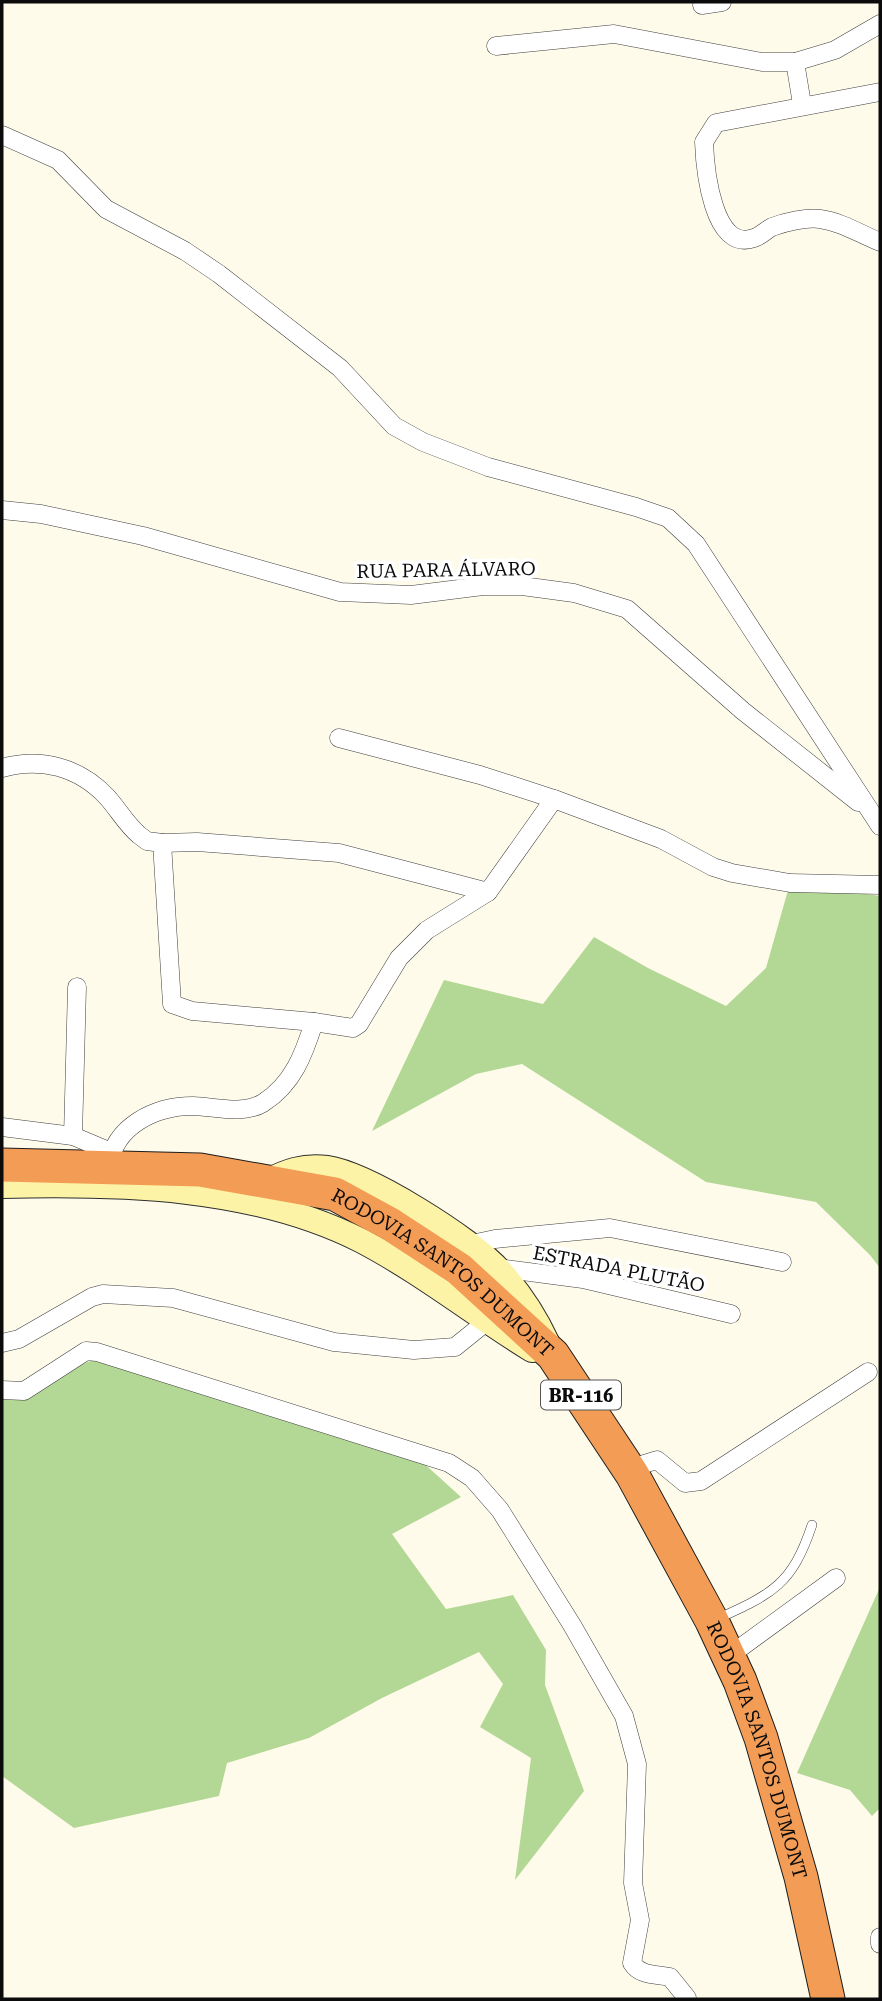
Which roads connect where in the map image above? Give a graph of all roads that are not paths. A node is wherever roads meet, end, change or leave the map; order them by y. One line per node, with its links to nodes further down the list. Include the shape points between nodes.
1 (722, 2): 2 (street)
2 (702, 5)
3 (880, 24): 5 (street, via 835,50)
4 (496, 46): 5 (street, via 614,34 762,62)
5 (795, 62): 7 (street)
6 (880, 92): 7 (street)
7 (802, 104): 9 (street, via 716,123 704,142 716,211 730,236 754,238 772,227 818,218)
8 (2, 135): 14 (street, via 58,160 106,208 219,274 340,368 394,426 488,467 668,519 696,544)
9 (880, 242)
10 (2, 510): 14 (street, RUA PARA ÁLVARO, via 143,536 340,592 411,595 522,586 574,593 627,609 743,711)
11 (339, 738): 13 (street)
12 (2, 768): 16 (street, via 20,763 71,770 95,785 139,835)
13 (554, 799): 17 (street, via 661,839 732,873 790,883); 18 (street)
14 (869, 810): 15 (street)
15 (880, 825)
16 (162, 844): 18 (street, via 197,842 339,853); 20 (street, via 172,1004 192,1011)
17 (880, 885)
18 (488, 892): 20 (street, via 413,943 388,974 359,1024 353,1028)
19 (77, 987): 22 (street)
20 (314, 1023): 23 (street, via 301,1062 262,1104 245,1110 190,1106 162,1112 125,1129)
21 (2, 1127): 22 (street)
22 (73, 1136): 23 (street)
23 (110, 1159): 24 (highway, RODOVIA SANTOS DUMONT / BR-116); 25 (highway, RODOVIA SANTOS DUMONT / BR-116, via 266,1182)
24 (2, 1165)
25 (345, 1184): 27 (highway, RODOVIA SANTOS DUMONT / BR-116); 28 (street, via 329,1215)
26 (2, 1186): 28 (street, via 128,1188 205,1196 275,1209)
27 (391, 1208): 29 (street, via 378,1235); 30 (street); 36 (highway, RODOVIA SANTOS DUMONT / BR-116)
28 (331, 1228): 29 (street)
29 (362, 1242): 34 (street)
30 (467, 1245): 31 (street, via 495,1238 610,1228); 32 (street)
31 (782, 1262)
32 (498, 1268): 33 (street, ESTRADA PLUTÃO, via 583,1279); 36 (street, via 527,1305)
33 (731, 1314)
34 (486, 1322): 35 (street, via 455,1347 414,1350 334,1342 173,1298 103,1294 19,1339); 36 (street)
35 (2, 1343)
36 (559, 1362): 39 (highway, RODOVIA SANTOS DUMONT / BR-116)
37 (868, 1372): 39 (street, via 701,1481 685,1483 657,1460)
38 (2, 1390): 46 (street, via 24,1391 86,1351 97,1352 449,1463 466,1473 500,1510 624,1716 637,1764 633,1883 640,1920 632,1963 637,1971 670,1977)
39 (632, 1474): 42 (highway, RODOVIA SANTOS DUMONT / BR-116)
40 (811, 1525): 42 (lane, via 793,1571 758,1600)
41 (836, 1578): 43 (street)
42 (712, 1621): 43 (highway, RODOVIA SANTOS DUMONT / BR-116)
43 (729, 1656): 47 (highway, RODOVIA SANTOS DUMONT / BR-116, via 761,1738 802,1877)
44 (880, 1937): 45 (street)
45 (880, 1944)
46 (687, 1999)
47 (828, 1999)

